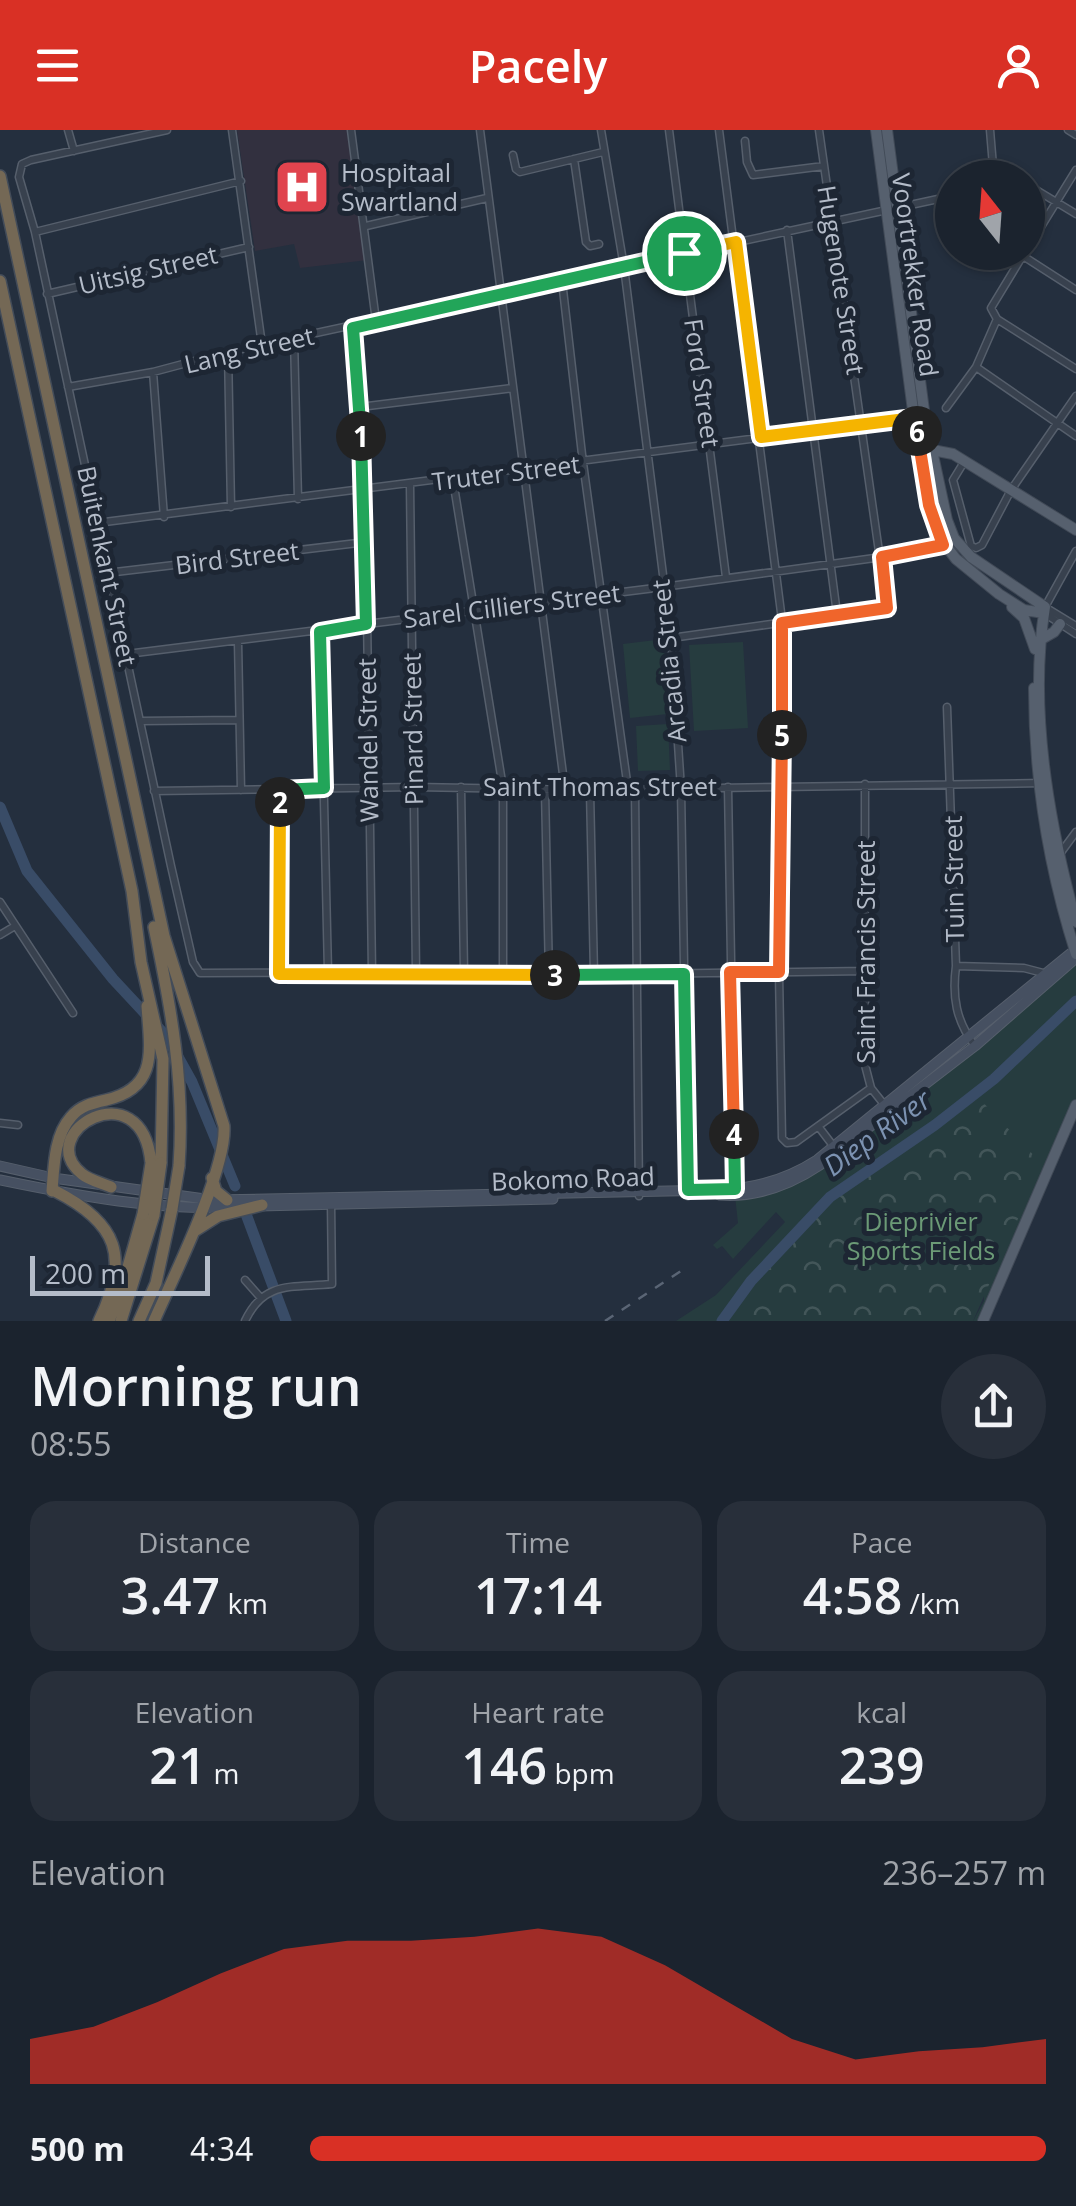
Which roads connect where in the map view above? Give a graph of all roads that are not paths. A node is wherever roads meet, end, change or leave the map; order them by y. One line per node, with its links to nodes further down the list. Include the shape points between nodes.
1 (68, 130): 16 (street)
2 (167, 130): 16 (street)
3 (232, 130): 24 (street)
4 (352, 130): 34 (street)
5 (480, 130): 26 (street)
6 (601, 130): 17 (street, Arcadia Street)
7 (669, 130): 40 (street, Ford Street)
8 (719, 130): 37 (street)
9 (819, 130): 21 (street, Hugenote Street)
10 (876, 130): 30 (main road, Voortrekker Road)
11 (888, 130): 29 (main road, Voortrekker Road)
12 (990, 130): 20 (street)
13 (1068, 130): 14 (street)
14 (1076, 135)
15 (744, 140): 21 (street, via 753,175)
16 (74, 150): 36 (street, Buitenkant Street, via 22,164)
17 (604, 152): 19 (street); 41 (street, Arcadia Street)
18 (514, 155): 19 (street, via 520,172)
19 (574, 159): 38 (street, via 586,242)
20 (992, 160)
21 (824, 166): 33 (street, Hugenote Street)
22 (1076, 170): 28 (street)
23 (0, 176): 133 (highway)
24 (241, 181): 36 (street); 39 (street)
25 (1045, 194): 28 (street)
26 (487, 198): 34 (street); 48 (street)
27 (935, 199): 29 (street, Lang Street)
28 (1056, 200): 31 (street); 32 (street)
29 (898, 207): 30 (street, Lang Street); 70 (main road, Voortrekker Road)
30 (886, 209): 33 (street, Lang Street); 63 (main road, Voortrekker Road)
31 (1076, 214)
32 (1045, 218)
33 (831, 220): 35 (street, Lang Street); 64 (street, Hugenote Street)
34 (366, 226): 50 (street)
35 (787, 230): 37 (street, Lang Street); 66 (street)
36 (35, 232): 47 (street, Buitenkant Street)
37 (736, 242): 40 (street, Lang Street); 68 (street)
38 (600, 244)
39 (249, 247): 47 (street, Uitsig Street); 53 (street)
40 (684, 253): 41 (street, Lang Street); 69 (street, Ford Street)
41 (624, 267): 45 (street, Lang Street); 71 (street, Arcadia Street)
42 (1045, 267): 46 (street)
43 (1014, 270): 49 (street, via 991,308)
44 (0, 281): 159 (highway, via 132,891)
45 (562, 282): 48 (street, Lang Street); 73 (street)
46 (1076, 290)
47 (48, 294): 58 (street, Buitenkant Street)
48 (499, 294): 50 (street, Lang Street); 59 (street)
49 (997, 319): 55 (street); 56 (street)
50 (376, 321): 51 (street, Lang Street)
51 (353, 328): 52 (street, Lang Street); 61 (street, Wandel Street)
52 (294, 338): 53 (street, Lang Street); 79 (street)
53 (262, 345): 54 (street, Lang Street)
54 (228, 352): 57 (street, Lang Street); 80 (street)
55 (976, 367): 62 (street); 65 (street)
56 (1076, 369)
57 (154, 372): 58 (street, Lang Street); 81 (street)
58 (68, 387): 82 (street, Buitenkant Street)
59 (513, 388): 61 (street); 74 (street)
60 (1076, 396): 65 (street)
61 (360, 407): 78 (street, Wandel Street)
62 (946, 408)
63 (914, 418): 64 (street, Truter Street); 70 (main road, Voortrekker Road)
64 (863, 424): 66 (street, Truter Street); 88 (street, Hugenote Street)
65 (1057, 424): 67 (street); 77 (street)
66 (814, 430): 68 (street, Truter Street); 89 (street)
67 (1076, 436)
68 (761, 437): 69 (street, Truter Street); 90 (street)
69 (711, 446): 71 (street, Truter Street); 92 (street, Ford Street)
70 (926, 450): 72 (main road); 84 (main road, Voortrekker Road); 86 (main road, Voortrekker Road, via 932,515)
71 (646, 454): 73 (street, Truter Street); 93 (street, Arcadia Street)
72 (965, 460): 77 (main road); 77 (street, via 953,480 971,546 982,545)
73 (583, 463): 74 (street, Truter Street); 94 (street)
74 (521, 470): 75 (street, Truter Street); 96 (street)
75 (453, 480): 76 (street, Truter Street); 98 (street)
76 (410, 485): 78 (street, Truter Street); 100 (street, Pinard Street)
77 (1012, 490): 83 (main road)
78 (364, 491): 79 (street, Truter Street); 85 (street, Wandel Street)
79 (298, 499): 80 (street, Truter Street)
80 (231, 507): 81 (street, Truter Street)
81 (164, 516): 82 (street, Truter Street)
82 (97, 523): 91 (street, Buitenkant Street)
83 (1076, 530)
84 (954, 538): 86 (street, Sarel Cilliers Street); 97 (main road)
85 (366, 542): 91 (street, Bird Street); 102 (street, Wandel Street)
86 (943, 545): 88 (street, Sarel Cilliers Street); 95 (main road)
87 (1076, 551): 97 (street)
88 (882, 557): 89 (street, Sarel Cilliers Street); 99 (street, Hugenote Street, via 887,608)
89 (830, 564): 90 (street, Sarel Cilliers Street); 99 (street)
90 (777, 572): 92 (street, Sarel Cilliers Street); 101 (street)
91 (107, 573): 110 (street, Buitenkant Street)
92 (726, 577): 93 (street, Sarel Cilliers Street)
93 (663, 588): 94 (street, Sarel Cilliers Street); 107 (street, Arcadia Street)
94 (601, 594): 96 (street, Sarel Cilliers Street); 125 (street)
95 (998, 594): 97 (main road, via 1024,610); 109 (main road, via 1024,618)
96 (539, 602): 98 (street, Sarel Cilliers Street); 128 (street)
97 (1042, 608): 103 (street); 104 (street); 109 (main road)
98 (474, 612): 100 (street, Sarel Cilliers Street); 123 (street)
99 (837, 614): 101 (street)
100 (411, 619): 102 (street, Sarel Cilliers Street); 117 (street, Pinard Street)
101 (782, 623): 107 (street); 120 (street)
102 (366, 624): 105 (street, Sarel Cilliers Street); 122 (street, Wandel Street)
103 (1060, 624): 106 (street); 109 (main road)
104 (1076, 626)
105 (320, 632): 108 (street, Sarel Cilliers Street); 121 (street)
106 (1076, 634)
107 (671, 638): 124 (street, Arcadia Street)
108 (238, 641): 110 (street, Sarel Cilliers Street); 112 (street)
109 (1037, 645): 114 (main road)
110 (127, 654): 113 (street, Buitenkant Street)
111 (948, 706): 116 (street, Tuin Street)
112 (238, 720): 113 (street); 126 (street)
113 (141, 721): 130 (street, Buitenkant Street)
114 (1041, 783): 116 (street, Saint Thomas Street); 134 (main road)
115 (865, 784): 116 (street, Saint Thomas Street); 120 (street, Saint Thomas Street); 142 (street, Saint Francis Street)
116 (952, 785): 140 (street, Tuin Street)
117 (415, 786): 119 (street, Saint Thomas Street); 122 (street, Saint Thomas Street); 145 (street, Pinard Street)
118 (728, 786): 120 (street, Saint Thomas Street); 124 (street, Saint Thomas Street); 147 (street)
119 (460, 787): 123 (street, Saint Thomas Street); 146 (street)
120 (781, 787): 148 (street)
121 (324, 788): 122 (street, Saint Thomas Street); 127 (street, Saint Thomas Street); 143 (street)
122 (368, 788): 144 (street, Wandel Street)
123 (504, 788): 131 (street, Saint Thomas Street); 153 (street)
124 (681, 788): 125 (street, Saint Thomas Street); 151 (street, Arcadia Street)
125 (632, 789): 129 (street, Saint Thomas Street); 155 (street)
126 (241, 790): 127 (street, Saint Thomas Street); 130 (street, Saint Thomas Street)
127 (280, 790): 149 (street)
128 (564, 790): 129 (street, Saint Thomas Street); 131 (street, Saint Thomas Street)
129 (590, 790): 150 (street)
130 (154, 791): 149 (street, Buitenkant Street, via 196,968 210,975)
131 (545, 791): 154 (street)
132 (1076, 832): 134 (street)
133 (147, 848): 169 (highway, via 164,936 216,1092 224,1136); 187 (highway, bridge, via 183,1118 172,1209 156,1282)
134 (1056, 858): 136 (main road); 139 (main road)
135 (0, 902): 137 (street)
136 (1076, 922)
137 (14, 926): 138 (street); 157 (street)
138 (0, 935)
139 (1076, 953): 152 (main road, Bokomo Road); 158 (main road, Bokomo Road)
140 (956, 966): 141 (street); 156 (street, Tuin Street)
141 (968, 968): 152 (street); 156 (street)
142 (866, 971): 148 (street); 160 (street, Saint Francis Street, via 865,1065)
143 (328, 972): 144 (street); 149 (street)
144 (372, 972): 145 (street)
145 (416, 972): 146 (street)
146 (464, 972): 153 (street)
147 (730, 972): 148 (street); 151 (street); 173 (street)
148 (779, 972): 165 (street, via 784,1141 796,1142)
149 (279, 974)
150 (594, 974): 154 (street); 155 (street)
151 (684, 974): 155 (street); 174 (street, Arcadia Street)
152 (1047, 974): 158 (main road, Bokomo Road)
153 (503, 975): 154 (street)
154 (549, 975)
155 (638, 975): 175 (street)
156 (954, 982): 158 (street, Tuin Street, via 957,1016)
157 (73, 1013)
158 (972, 1041): 162 (main road, Bokomo Road)
159 (156, 1057): 167 (highway); 171 (highway, via 132,1089 70,1118 58,1140)
160 (871, 1088): 162 (street, Saint Francis Street); 165 (street)
161 (1076, 1104): 190 (main road)
162 (888, 1109): 166 (main road, Bokomo Road)
163 (0, 1123): 164 (street)
164 (18, 1125)
165 (818, 1126): 166 (street)
166 (835, 1150): 173 (main road, Bokomo Road, via 786,1178)
167 (156, 1163): 172 (highway, via 146,1136 128,1118 109,1113 86,1119 72,1133 73,1165); 180 (highway, bridge)
168 (0, 1166): 171 (main road)
169 (214, 1172): 176 (highway, via 216,1191); 178 (highway)
170 (0, 1180): 171 (main road)
171 (53, 1187): 172 (main road, Bokomo Road); 178 (main road, Bokomo Road); 184 (highway, via 88,1208 111,1242 116,1264)
172 (111, 1187): 178 (main road, Bokomo Road)
173 (735, 1192): 174 (main road, Bokomo Road)
174 (688, 1193): 175 (main road, Bokomo Road)
175 (639, 1194): 177 (main road, Bokomo Road)
176 (226, 1200): 177 (main road, Bokomo Road); 178 (main road, Bokomo Road)
177 (331, 1201): 179 (main road, Bokomo Road); 183 (street, via 332,1284 286,1286)
178 (203, 1204): 179 (main road, Bokomo Road); 181 (highway)
179 (262, 1206): 181 (highway, via 218,1216)
180 (148, 1214): 185 (highway); 186 (highway)
181 (193, 1233): 188 (highway)
182 (244, 1280): 183 (street)
183 (264, 1295): 189 (street)
184 (98, 1321)
185 (109, 1321)
186 (121, 1321)
187 (139, 1321)
188 (154, 1321)
189 (245, 1321)
190 (983, 1321)

